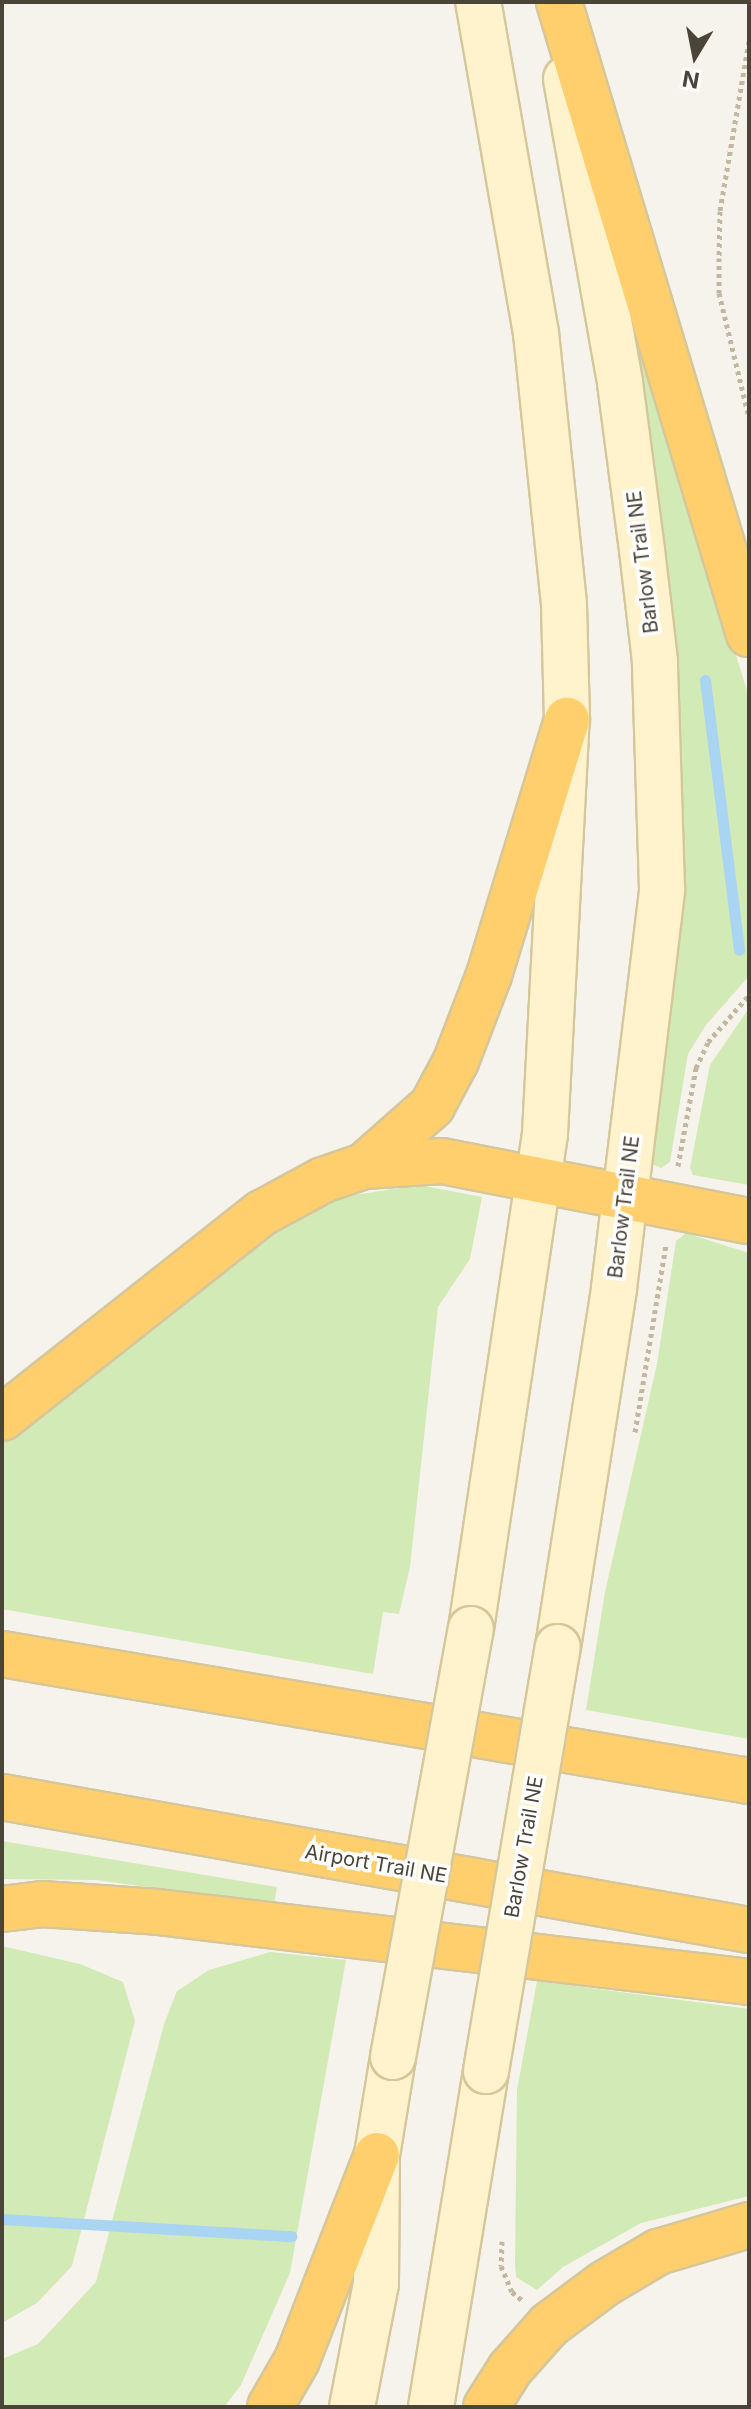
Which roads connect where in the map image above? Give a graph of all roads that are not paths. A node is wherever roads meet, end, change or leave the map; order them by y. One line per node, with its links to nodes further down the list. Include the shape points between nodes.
1 (478, 2): 5 (main road, via 536,333 564,604)
2 (553, 2): 8 (main road, Barlow Trail NE, via 620,382 655,661 662,889)
3 (559, 2): 4 (highway)
4 (749, 634)
5 (567, 720): 6 (highway, via 489,975 456,1061 432,1106); 7 (main road)
6 (364, 1166): 7 (highway, via 442,1161); 10 (highway, via 323,1180 262,1213)
7 (539, 1181): 8 (highway); 17 (main road, bridge, via 471,1629)
8 (625, 1197): 9 (highway); 21 (main road, Barlow Trail NE, bridge, via 558,1647)
9 (749, 1221)
10 (2, 1418)
11 (2, 1654): 12 (highway)
12 (749, 1781)
13 (2, 1797): 15 (highway, Airport Trail NE)
14 (2, 1909): 16 (highway, via 42,1904 158,1912)
15 (749, 1930)
16 (749, 1982)
17 (377, 2155): 19 (highway, via 297,2360); 20 (main road, via 376,2283)
18 (749, 2225): 22 (highway, via 658,2252 604,2284 549,2325 510,2369)
19 (270, 2407)
20 (352, 2407)
21 (431, 2407)
22 (486, 2407)

